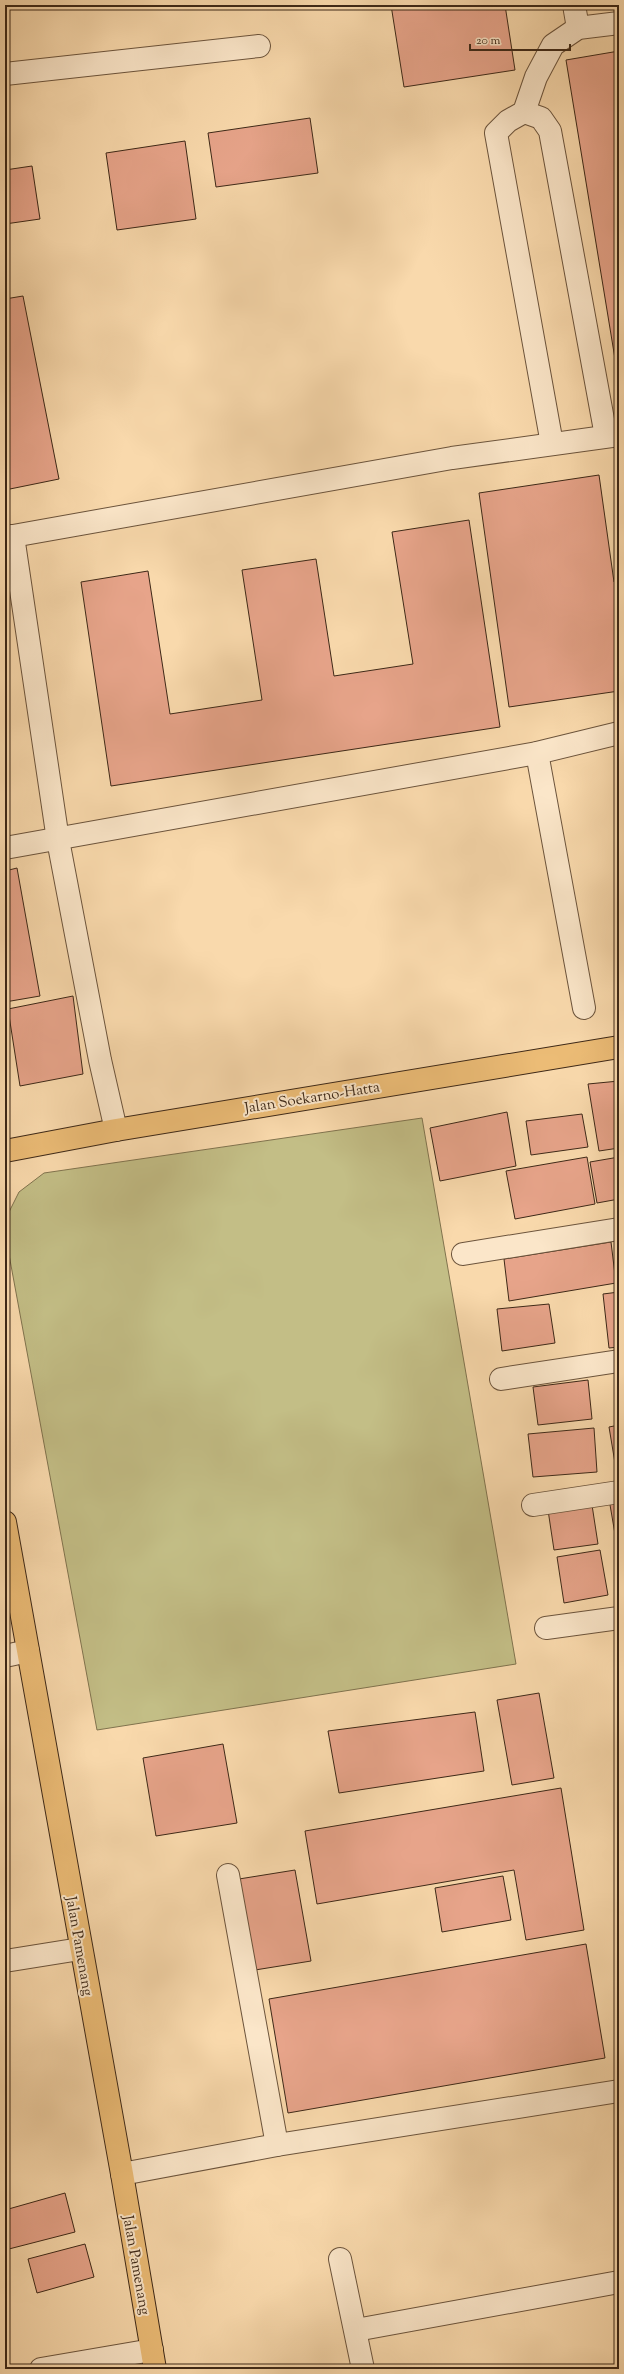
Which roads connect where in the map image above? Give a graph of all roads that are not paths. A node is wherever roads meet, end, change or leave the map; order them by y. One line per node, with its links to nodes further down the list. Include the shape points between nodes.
1 (574, 5): 3 (street)
2 (619, 23): 3 (street)
3 (578, 28): 6 (street, via 553,45 536,77)
4 (259, 46): 5 (street)
5 (5, 74)
6 (524, 112): 7 (street, via 541,118 550,131); 8 (street, via 496,132)
7 (613, 436): 8 (street)
8 (552, 444): 9 (street, via 452,458)
9 (9, 536): 12 (street)
10 (619, 733): 11 (street)
11 (537, 753): 12 (street); 14 (street)
12 (58, 840): 13 (street); 16 (street)
13 (5, 848)
14 (584, 1008)
15 (619, 1047): 16 (main road, Jalan Soekarno-Hatta)
16 (116, 1130): 17 (main road, Jalan Soekarno-Hatta)
17 (5, 1151)
18 (619, 1229): 19 (street)
19 (463, 1254)
20 (619, 1361): 21 (street)
21 (501, 1379)
22 (619, 1492): 23 (street)
23 (533, 1505)
24 (5, 1522): 27 (main road, Jalan Pamenang)
25 (619, 1618): 26 (street)
26 (546, 1628)
27 (28, 1651): 28 (street); 30 (main road, Jalan Pamenang)
28 (5, 1656)
29 (228, 1875): 33 (street)
30 (80, 1949): 31 (street); 34 (main road, Jalan Pamenang)
31 (5, 1961)
32 (619, 2091): 33 (street)
33 (277, 2145): 34 (street)
34 (122, 2174): 38 (main road, Jalan Pamenang)
35 (340, 2259): 37 (street)
36 (619, 2282): 37 (street)
37 (356, 2330): 40 (street)
38 (153, 2359): 39 (street)
39 (41, 2369)
40 (363, 2369)

